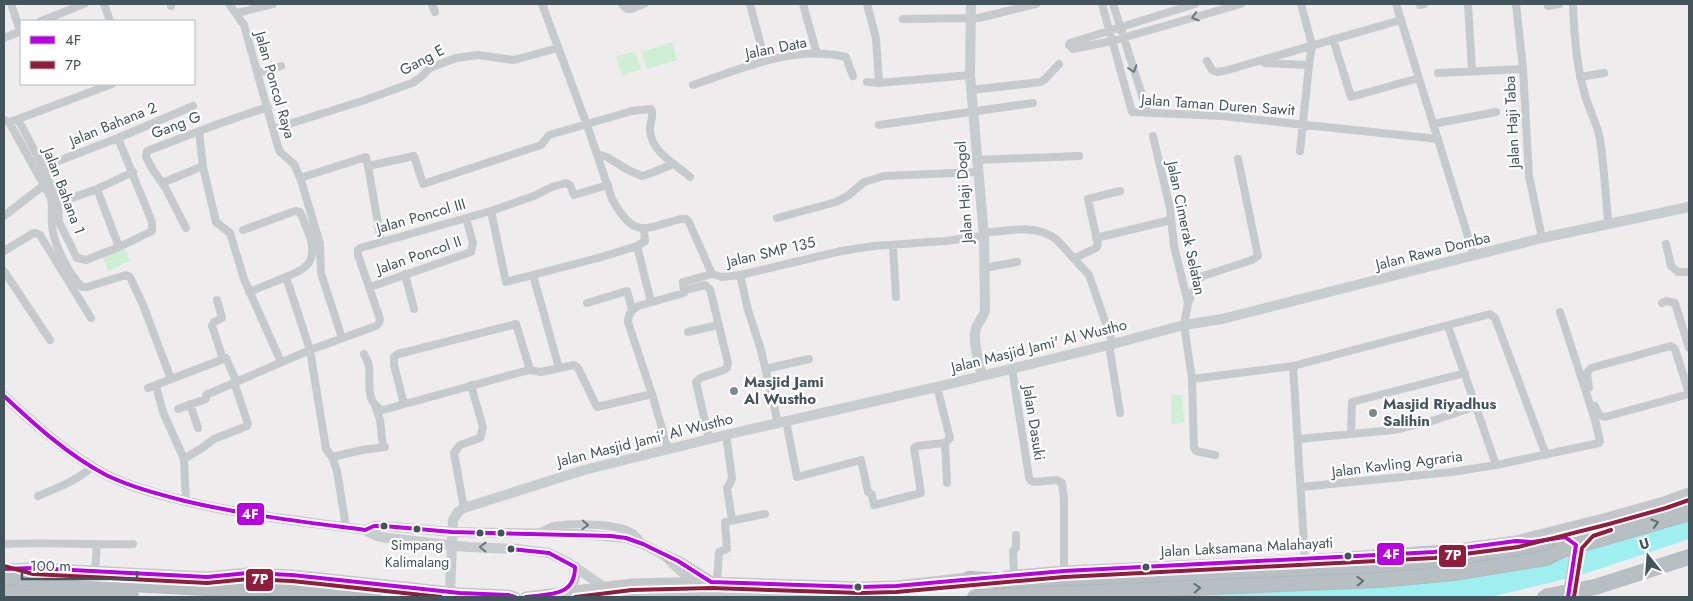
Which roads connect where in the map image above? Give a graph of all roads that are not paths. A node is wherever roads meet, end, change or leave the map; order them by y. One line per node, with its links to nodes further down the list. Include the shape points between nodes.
1 (11, 4): 37 (street)
2 (56, 4): 28 (street)
3 (84, 4): 28 (street)
4 (104, 4): 33 (street)
5 (229, 4): 29 (street, Jalan Poncol Raya)
6 (273, 4): 29 (street)
7 (432, 4): 27 (street)
8 (542, 4): 43 (street)
9 (622, 4): 10 (street, via 631,9)
10 (644, 4)
11 (750, 4): 45 (street)
12 (803, 4): 44 (street)
13 (867, 4): 61 (street, via 876,38)
14 (971, 4): 30 (street, Jalan Haji Dogol)
15 (1036, 4): 30 (street)
16 (1102, 4): 36 (street)
17 (1113, 4): 35 (street)
18 (1192, 4): 35 (street)
19 (1241, 4): 39 (street, one-way to 39)
20 (1301, 4): 42 (street, Jalan Taman Duren Sawit)
21 (1396, 4): 34 (street)
22 (1468, 4): 52 (street)
23 (1516, 4): 51 (street, Jalan Haji Taba)
24 (1559, 4): 26 (street)
25 (1573, 4): 58 (street)
26 (1548, 6)
27 (435, 12)
28 (59, 13): 32 (street)
29 (237, 13): 53 (street, Jalan Poncol Raya)
30 (970, 18): 31 (street); 56 (street, Jalan Haji Dogol)
31 (903, 19)
32 (43, 20)
33 (110, 20)
34 (1401, 20): 40 (street); 59 (street)
35 (1120, 27): 36 (street); 39 (street)
36 (1109, 30): 41 (street); 41 (street, via 1069,45 1073,49)
37 (20, 31): 38 (street)
38 (4, 38)
39 (1123, 38): 41 (street); 68 (street, one-way to 68)
40 (1333, 39): 42 (street); 59 (street, via 1351,98)
41 (1112, 40): 68 (street, Jalan Taman Duren Sawit, via 1132,112)
42 (1312, 46): 47 (street); 49 (street, Jalan Taman Duren Sawit)
43 (558, 48): 73 (street); 77 (street, Gang E, via 514,60 478,55 456,58 430,68 412,83)
44 (817, 54): 45 (street, Jalan Data); 57 (street, Jalan Data, via 846,58)
45 (766, 61): 63 (street, Jalan Data)
46 (1207, 61): 47 (street, via 1217,72)
47 (1258, 62): 49 (street)
48 (1059, 64): 64 (street, via 1041,82)
49 (1309, 65): 76 (street, Jalan Taman Duren Sawit)
50 (281, 66): 53 (street)
51 (1523, 69): 52 (street); 113 (street, Jalan Haji Taba, via 1529,176)
52 (1472, 71): 54 (street)
53 (258, 73): 67 (street, Jalan Poncol Raya)
54 (1438, 73)
55 (1604, 73): 58 (street)
56 (970, 75): 61 (street); 64 (street, Jalan Haji Dogol)
57 (853, 76)
58 (1580, 77): 107 (street, via 1600,138)
59 (1419, 78): 74 (street)
60 (867, 82): 61 (street)
61 (879, 83)
62 (109, 85): 71 (street)
63 (693, 85)
64 (971, 90): 69 (street, Jalan Haji Dogol)
65 (1034, 103): 69 (street)
66 (193, 106): 80 (street, Jalan Bahana 2)
67 (268, 107): 77 (street, Jalan Poncol Raya); 78 (street, Gang G)
68 (1147, 111): 76 (street, Jalan Taman Duren Sawit)
69 (973, 112): 75 (street); 86 (street, Jalan Haji Dogol)
70 (1496, 112): 74 (street)
71 (18, 119): 72 (street); 90 (street, Jalan Bahana 1)
72 (6, 121): 96 (street)
73 (587, 124): 83 (street); 87 (street, via 650,108 650,131 654,144); 89 (street, via 549,135 541,145 424,184 414,156)
74 (1433, 124): 81 (street)
75 (880, 125)
76 (1302, 125): 81 (street, Jalan Taman Duren Sawit); 82 (street, Jalan Taman Duren Sawit)
77 (273, 129): 94 (street, Jalan Poncol Raya, via 280,152 294,164)
78 (199, 131): 88 (street); 95 (street, Gang G, via 148,151 146,157)
79 (1153, 136): 106 (street, Jalan Cimerak Selatan)
80 (118, 138): 90 (street, Jalan Bahana 2); 91 (street)
81 (1438, 139): 121 (street)
82 (1300, 151)
83 (597, 154): 87 (street, via 642,176); 97 (street)
84 (1079, 156): 86 (street)
85 (1238, 159): 138 (street, via 1258,256 1203,276)
86 (976, 160): 92 (street, Jalan Haji Dogol)
87 (673, 164): 93 (street)
88 (203, 166): 95 (street); 134 (street, via 216,222 230,233)
89 (368, 166): 94 (street, via 366,157); 114 (street)
90 (43, 167): 100 (street, Jalan Bahana 1)
91 (133, 172): 98 (street); 118 (street, Jalan Bahana 1, via 153,228 148,234)
92 (978, 172): 105 (street, via 884,176 858,186 836,202); 111 (street, Jalan Haji Dogol)
93 (690, 177)
94 (300, 178): 149 (street, Jalan Poncol Raya, via 320,244 320,274)
95 (162, 183): 108 (street, Gang G)
96 (44, 185): 103 (street); 165 (street, via 52,202 55,239 73,276 82,288 120,276 130,277)
97 (608, 185): 102 (street, Jalan Poncol III, via 574,195 566,183); 109 (street, via 618,210 634,226)
98 (96, 189): 100 (street); 118 (street)
99 (1120, 191): 112 (street, via 1088,199)
100 (58, 203): 118 (street, Jalan Bahana 1, via 59,222 77,258 86,260)
101 (1689, 207): 107 (street, Jalan Rawa Domba)
102 (491, 211): 104 (street, Jalan Poncol III); 129 (street, via 506,282)
103 (4, 216)
104 (466, 218): 114 (street, Jalan Poncol III); 127 (street, Jalan Poncol II, via 473,243 471,252)
105 (777, 218)
106 (1171, 220): 112 (street); 138 (street, Jalan Cimerak Selatan)
107 (1608, 223): 113 (street, Jalan Rawa Domba)
108 (186, 228)
109 (644, 229): 116 (street, via 645,241); 128 (street, Jalan SMP 135, via 686,219)
110 (243, 230): 131 (street, via 300,212 310,238 311,258 308,265)
111 (984, 234): 117 (street, Jalan SMP 135); 122 (street, Jalan SMP 135, via 1034,229 1056,239); 124 (street, Jalan Haji Dogol)
112 (1096, 238): 122 (street, via 1096,248)
113 (1542, 238): 121 (street, Jalan Rawa Domba)
114 (381, 241): 119 (street, Jalan Poncol III)
115 (1666, 244): 126 (street, via 1671,266 1678,272)
116 (637, 246): 129 (street); 137 (street)
117 (892, 246): 130 (street, Jalan SMP 135, via 841,251); 135 (street)
118 (119, 247)
119 (360, 248): 132 (street, Jalan Poncol II, via 358,254)
120 (4, 251): 144 (street, via 32,234 40,235)
121 (1474, 256): 146 (street, Jalan Rawa Domba, via 1222,319)
122 (1074, 258): 151 (street, Jalan SMP 135, via 1089,275)
123 (1017, 262): 124 (street)
124 (984, 268): 164 (street, Jalan Haji Dogol, via 985,311 975,338)
125 (4, 271): 150 (street)
126 (1689, 272)
127 (405, 274): 132 (street, Jalan Poncol II); 141 (street)
128 (712, 274): 130 (street, Jalan SMP 135, via 722,278); 137 (street, via 683,282 684,293)
129 (533, 275): 159 (street)
130 (740, 275): 162 (street)
131 (286, 277): 134 (street); 153 (street)
132 (370, 287): 149 (street, Jalan Poncol II, via 379,323 370,330)
133 (689, 289): 145 (street, via 708,287)
134 (249, 292): 157 (street)
135 (896, 297)
136 (216, 300): 155 (street, via 222,318 212,326)
137 (651, 302): 142 (street)
138 (1188, 302): 146 (street, Jalan Cimerak Selatan)
139 (587, 303): 142 (street, via 626,291)
140 (1662, 303): 152 (street, via 1675,303)
141 (414, 309)
142 (632, 309): 170 (street, via 628,322)
143 (1560, 312): 188 (street, Jalan Kavling Agraria, via 1600,441)
144 (91, 318)
145 (718, 324): 148 (street); 183 (street, via 727,368 696,382)
146 (1184, 325): 151 (street, Jalan Masjid Jami' Al Wustho); 166 (street)
147 (1448, 326): 158 (street); 163 (street); 188 (street, via 1490,314 1495,318)
148 (688, 332)
149 (342, 338): 153 (street)
150 (50, 340)
151 (1111, 344): 160 (street, Jalan Masjid Jami' Al Wustho); 178 (street, Jalan SMP 135)
152 (1689, 348)
153 (310, 350): 157 (street); 189 (street, via 326,449)
154 (364, 354): 175 (street)
155 (223, 359): 165 (street); 167 (street, via 227,358)
156 (809, 359): 162 (street)
157 (281, 362): 167 (street)
158 (1292, 366): 166 (street); 184 (street)
159 (558, 368): 161 (street, via 541,372); 170 (street, via 574,365 578,368 597,407)
160 (1012, 369): 164 (street, Jalan Masjid Jami' Al Wustho); 221 (street, Jalan Dasuki, via 1030,481 1057,480 1062,483)
161 (530, 370): 168 (street); 174 (street, via 516,324 398,354 394,357 394,366)
162 (765, 370): 179 (street)
163 (1464, 373): 176 (street); 182 (street, via 1352,402)
164 (982, 376): 169 (street, Jalan Masjid Jami' Al Wustho)
165 (172, 379): 190 (street, via 152,387)
166 (1192, 379): 187 (street, via 1194,448)
167 (235, 382): 173 (street, via 206,395 206,399); 190 (street, via 247,426 214,439)
168 (471, 386): 174 (street); 199 (street, via 483,427 480,438 460,445 454,453)
169 (937, 387): 179 (street, Jalan Masjid Jami' Al Wustho); 185 (street, via 950,434)
170 (652, 394): 186 (street)
171 (1689, 394): 171 (street, via 1605,417 1597,411 1587,373 1671,346)
172 (4, 396): 192 (street)
173 (190, 404): 177 (street); 180 (street)
174 (404, 404): 175 (street, via 383,410)
175 (375, 405): 189 (street, via 384,447)
176 (1476, 406): 182 (street, via 1394,430); 191 (street)
177 (178, 409)
178 (1120, 413)
179 (782, 422): 181 (street, Jalan Masjid Jami' Al Wustho); 185 (street, via 797,477 861,460 874,505 921,493 914,448)
180 (198, 428)
181 (726, 434): 183 (street, Jalan Masjid Jami' Al Wustho); 202 (street, via 732,478 727,488)
182 (1351, 434): 184 (street)
183 (710, 439): 186 (street, Jalan Masjid Jami' Al Wustho)
184 (1298, 439): 194 (street)
185 (945, 443): 193 (street)
186 (668, 449): 199 (street, Jalan Masjid Jami' Al Wustho, via 584,470)
187 (1215, 454)
188 (1546, 455): 191 (street, Jalan Kavling Agraria)
189 (332, 457): 203 (street, via 338,471)
190 (184, 459): 197 (street)
191 (1496, 465): 194 (street, Jalan Kavling Agraria)
192 (92, 467): 196 (street, via 73,481); 197 (street, via 135,488)
193 (947, 484)
194 (1301, 488): 217 (street)
195 (1689, 493): 207 (main road, Jalan Laksamana Malahayati)
196 (38, 496)
197 (186, 501): 203 (street, via 253,515)
198 (1689, 502): 211 (main road, via 1595,529)
199 (464, 508): 205 (street, via 452,520)
200 (1689, 513): 213 (highway, one-way to 200, bridge)
201 (765, 514): 202 (street)
202 (732, 520): 227 (street, via 724,522 727,550 719,552)
203 (346, 527): 204 (street)
204 (364, 530): 205 (street, via 384,526); 212 (street, via 382,537)
205 (452, 532): 212 (street); 214 (street, one-way to 214, via 612,536 643,544)
206 (1016, 535): 223 (street)
207 (1516, 541): 211 (main road, via 1565,537); 217 (main road, Jalan Laksamana Malahayati, via 1434,552)
208 (4, 544): 210 (street)
209 (133, 544): 210 (street)
210 (97, 545): 222 (street)
211 (1576, 545): 243 (main road)
212 (452, 546): 218 (street, one-way to 212, via 548,553); 232 (street)
213 (1562, 550): 225 (highway, via 1377,568 1118,580 1027,582); 241 (highway, one-way to 213, bridge, via 1380,580 1454,573 1546,558)
214 (664, 555): 226 (street); 227 (main road)
215 (1689, 557): 230 (highway)
216 (4, 560): 219 (main road)
217 (1305, 560): 221 (main road, Jalan Laksamana Malahayati)
218 (575, 567): 228 (street); 233 (main road, via 574,582)
219 (33, 568): 220 (main road); 222 (main road)
220 (4, 569)
221 (1064, 570): 223 (main road, Jalan Laksamana Malahayati)
222 (96, 571): 232 (main road, via 207,577 248,574 299,576)
223 (1014, 575): 225 (main road, Jalan Laksamana Malahayati)
224 (4, 577): 235 (highway)
225 (969, 578): 229 (main road, Jalan Laksamana Malahayati)
226 (693, 582): 227 (main road, Jalan Laksamana Malahayati); 228 (main road, Jalan Laksamana Malahayati); 240 (main road)
227 (714, 582): 229 (main road, Jalan Laksamana Malahayati)
228 (604, 587): 233 (main road, Jalan Laksamana Malahayati); 238 (main road)
229 (860, 587): 240 (main road, Jalan Laksamana Malahayati, via 837,593)
230 (1595, 587): 242 (highway, bridge); 243 (highway, bridge)
231 (4, 592): 234 (highway)
232 (450, 592): 236 (main road)
233 (561, 593): 237 (main road, Jalan Laksamana Malahayati)
234 (130, 597)
235 (374, 597)
236 (515, 597)
237 (526, 597)
238 (612, 597)
239 (628, 597): 240 (main road, Jalan Laksamana Malahayati)
240 (703, 597)
241 (974, 597)
242 (1544, 597)
243 (1567, 597)

